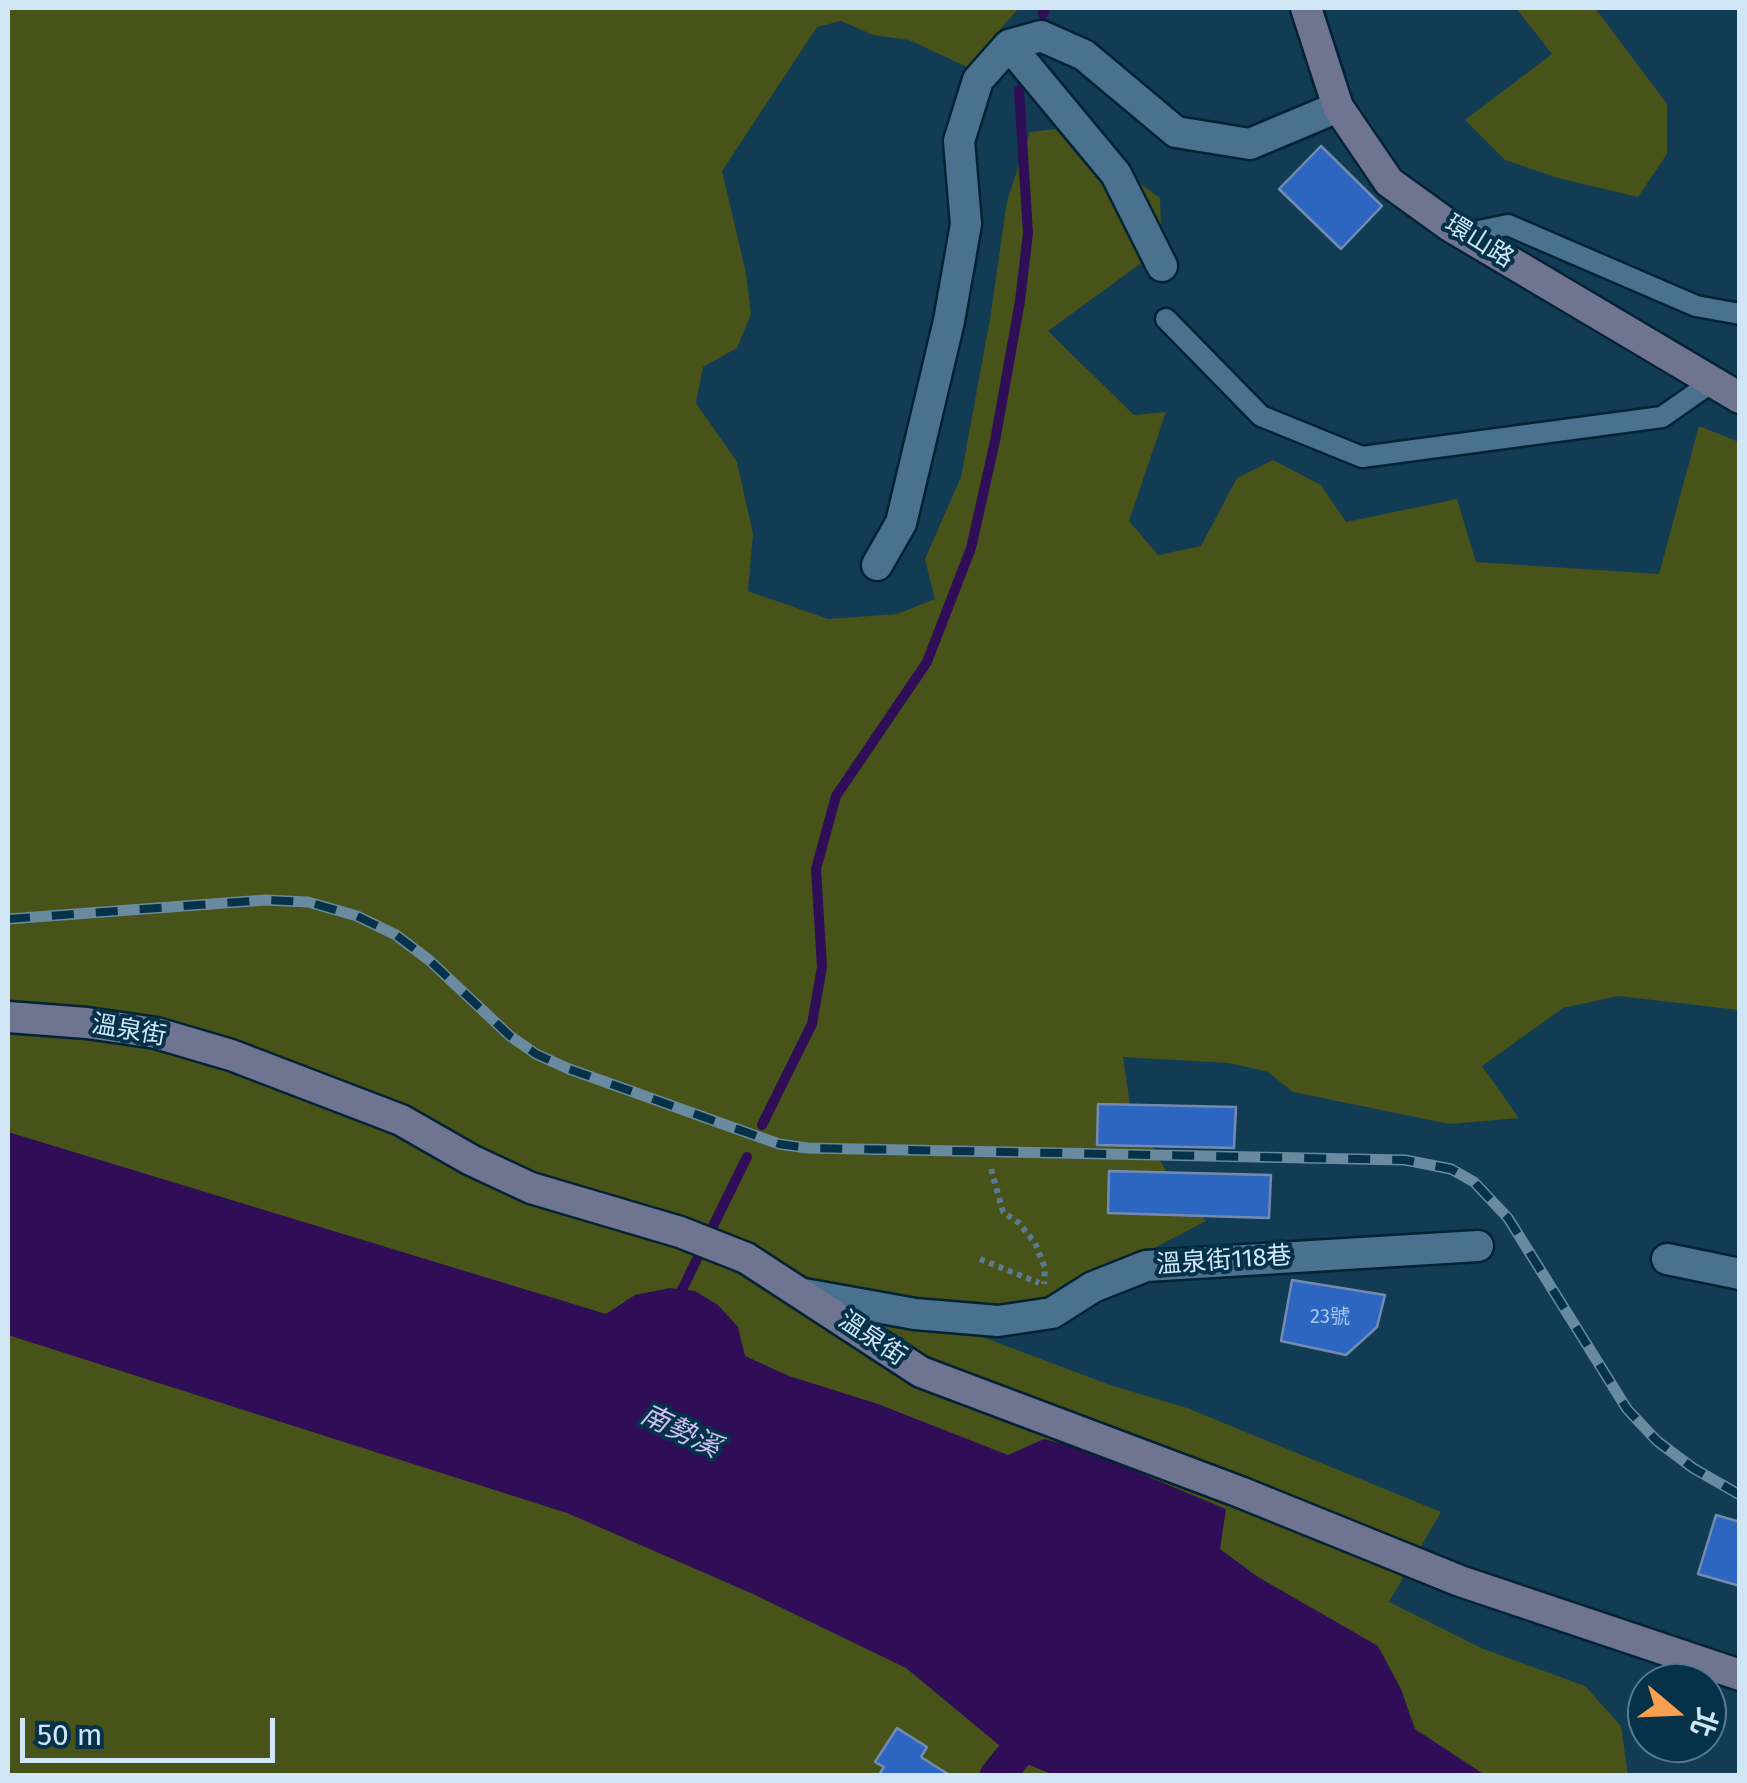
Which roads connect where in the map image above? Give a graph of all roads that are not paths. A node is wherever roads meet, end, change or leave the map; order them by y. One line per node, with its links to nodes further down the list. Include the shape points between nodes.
1 (1306, 8): 3 (street, 環山路)
2 (1009, 45): 3 (street, via 1041,36 1084,56 1176,132 1250,144); 5 (street, via 1116,174); 10 (street, via 978,80 960,141 966,224 949,321 900,523)
3 (1338, 107): 4 (street, 環山路, via 1390,182)
4 (1464, 234): 6 (lane, via 1508,224 1696,306); 8 (street, 環山路)
5 (1162, 266)
6 (1740, 314)
7 (1166, 318): 8 (lane, via 1261,416 1362,457 1662,417)
8 (1712, 382): 9 (street, 環山路)
9 (1740, 398)
10 (877, 565)
11 (8, 1018): 15 (street, 溫泉街, via 156,1033 231,1055 401,1120 531,1188 746,1258)
12 (1478, 1246): 15 (street, 溫泉街118巷, via 1146,1266 1052,1313 998,1322)
13 (1667, 1259): 14 (street)
14 (1740, 1274)
15 (804, 1294): 16 (street, 溫泉街, via 921,1372 1460,1580)
16 (1740, 1676)

